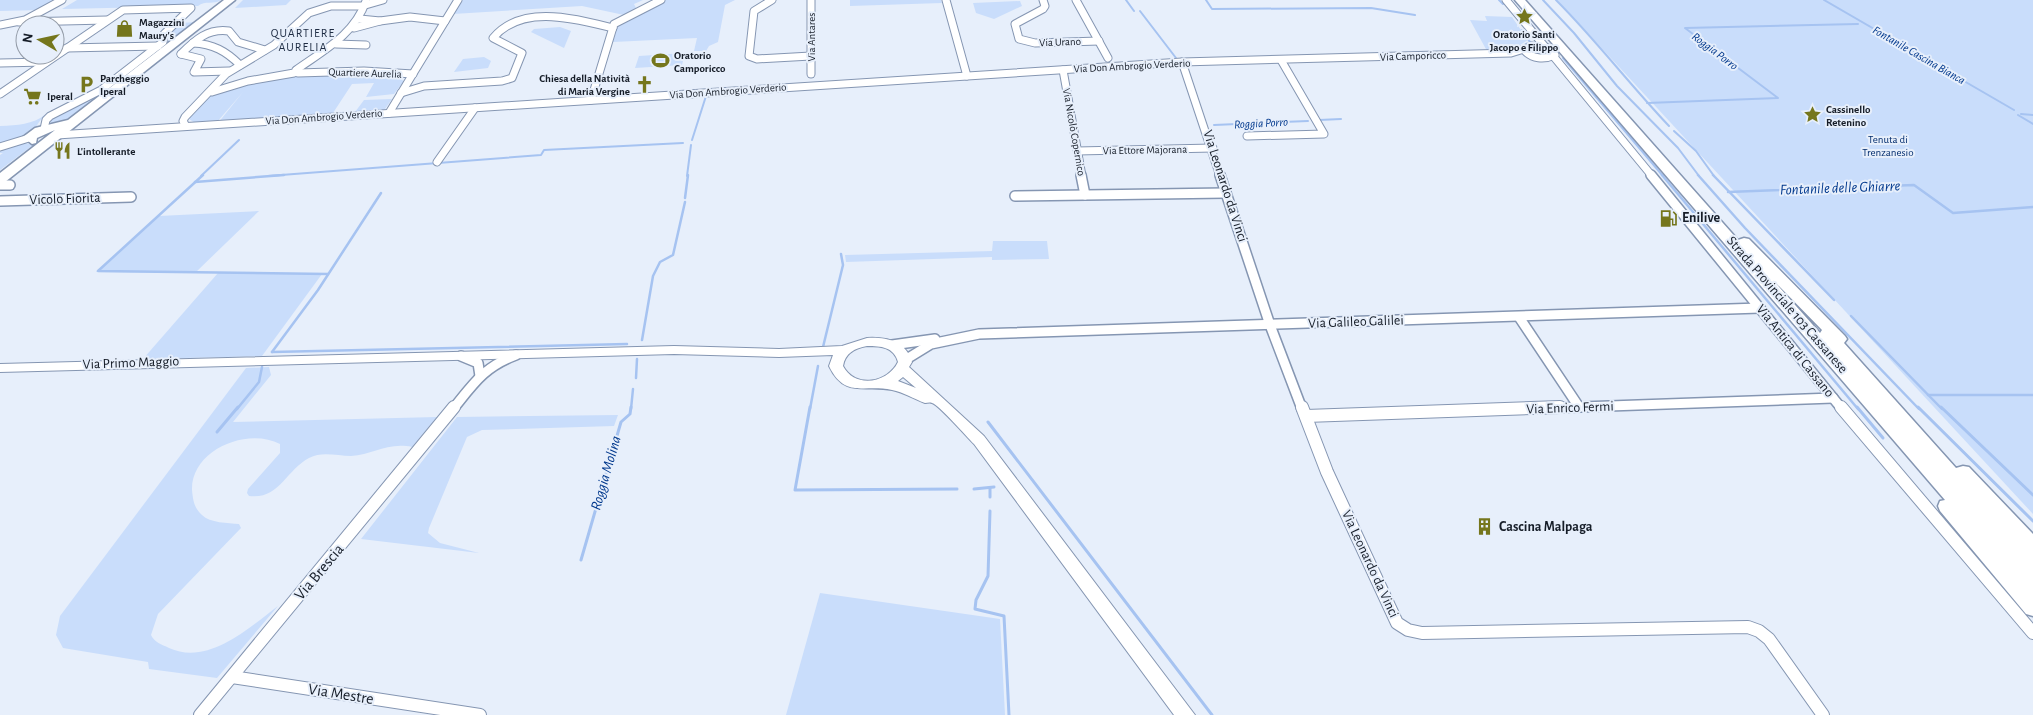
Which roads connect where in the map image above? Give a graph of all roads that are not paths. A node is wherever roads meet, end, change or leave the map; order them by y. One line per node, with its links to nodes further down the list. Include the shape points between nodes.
1 (62, 0): 15 (street)
2 (230, 0): 66 (main road)
3 (383, 0): 14 (street, Quartiere Aurelia)
4 (458, 0): 20 (street)
5 (661, 0): 23 (street, via 619,19)
6 (772, 0): 37 (street, via 754,11 749,56 759,59)
7 (811, 0): 37 (street, Via Antares)
8 (946, 0): 55 (street)
9 (1043, 0): 26 (street, Via Urano, via 1043,9 1015,24 1019,39 1033,43)
10 (1076, 0): 26 (street)
11 (1506, 0): 25 (street)
12 (1520, 0): 82 (main road, Strada Provinciale 103 Cassanese)
13 (1534, 2): 82 (main road, Strada Provinciale 103 Cassanese)
14 (366, 3): 16 (street, Quartiere Aurelia); 35 (street, Quartiere Aurelia, via 334,6 310,13)
15 (35, 15)
16 (360, 19): 18 (street, Quartiere Aurelia); 24 (street, Quartiere Aurelia)
17 (108, 20): 19 (street); 30 (street, via 131,8 191,8 164,34 165,40); 32 (street)
18 (380, 20): 20 (street, Quartiere Aurelia, via 414,16); 24 (street, Quartiere Aurelia)
19 (65, 21)
20 (445, 21): 53 (street)
21 (15, 22): 22 (street)
22 (0, 24)
23 (613, 28): 58 (street, via 568,17 513,22 500,28 493,39 522,53 513,77); 62 (street)
24 (353, 29): 28 (street, Quartiere Aurelia)
25 (1532, 32): 31 (street, via 1536,41); 33 (street)
26 (1099, 41): 40 (street)
27 (193, 43): 35 (street, via 210,31 229,31 238,42); 48 (street, via 211,44); 52 (street, via 181,54 201,59 194,72)
28 (336, 44): 29 (street); 51 (street, Quartiere Aurelia)
29 (366, 45)
30 (158, 46): 32 (street); 69 (street, via 98,92 50,116 46,120)
31 (1533, 46): 33 (street); 34 (street, Via Camporicco)
32 (67, 48)
33 (1546, 48): 39 (street, via 1554,51)
34 (1524, 49): 36 (street, Via Camporicco); 38 (street)
35 (265, 50): 48 (street, Quartiere Aurelia)
36 (1511, 53): 38 (street); 42 (street, Via Camporicco)
37 (811, 56): 54 (street, Via Antares)
38 (1530, 56): 41 (street)
39 (1554, 57): 41 (street); 49 (street)
40 (1108, 58)
41 (1544, 58): 49 (street)
42 (1301, 59): 43 (street, Via Don Ambrogio Verderio)
43 (1281, 60): 44 (street, Via Don Ambrogio Verderio); 70 (street, via 1324,134)
44 (1182, 62): 50 (street, Via Don Ambrogio Verderio); 73 (street, Via Leonardo da Vinci)
45 (0, 63): 46 (street)
46 (15, 63)
47 (43, 65): 60 (street)
48 (240, 65): 52 (street, Quartiere Aurelia)
49 (1560, 67): 83 (street, Via Antica di Cassano)
50 (1063, 70): 55 (street, Via Don Ambrogio Verderio); 74 (street, Via Nicolò Copernico)
51 (298, 71): 53 (street, Quartiere Aurelia); 56 (street, Quartiere Aurelia)
52 (228, 72): 56 (street, via 236,79); 61 (street, Quartiere Aurelia)
53 (413, 74): 57 (street)
54 (812, 74)
55 (967, 76): 62 (street, Via Don Ambrogio Verderio)
56 (248, 81): 61 (street, Quartiere Aurelia)
57 (408, 83): 58 (street); 59 (street)
58 (424, 86): 59 (street)
59 (401, 93): 65 (street)
60 (0, 94)
61 (208, 94): 64 (street, Quartiere Aurelia)
62 (591, 100): 63 (street, Via Don Ambrogio Verderio)
63 (475, 108): 65 (street, Via Don Ambrogio Verderio); 75 (street)
64 (190, 112): 67 (street, Quartiere Aurelia, via 184,118); 68 (street, Quartiere Aurelia)
65 (389, 113): 67 (street, Via Don Ambrogio Verderio)
66 (77, 118): 69 (main road)
67 (186, 126): 68 (street, Via Don Ambrogio Verderio)
68 (163, 128): 69 (street, Via Don Ambrogio Verderio)
69 (56, 132): 71 (main road)
70 (1247, 136)
71 (33, 143): 72 (street); 76 (main road)
72 (0, 146)
73 (1213, 148): 74 (street, Via Ettore Majorana); 77 (street, Via Leonardo da Vinci)
74 (1077, 151): 78 (street, Via Nicolò Copernico)
75 (437, 162)
76 (3, 180)
77 (1226, 192): 78 (street, Via Nicolò Copernico); 85 (street, Via Leonardo da Vinci)
78 (1085, 195): 79 (street, Via Nicolò Copernico)
79 (1015, 196)
80 (131, 197): 81 (street, Vicolo Fiorita)
81 (0, 201)
82 (1741, 246): 101 (main road, via 1828,328); 102 (main road, Strada Provinciale 103 Cassanese); 103 (main road, Strada Provinciale 103 Cassanese); 104 (main road, via 1764,286)
83 (1760, 308): 84 (street, Via Galileo Galilei); 97 (street, Via Antica di Cassano)
84 (1519, 316): 85 (street, Via Galileo Galilei); 98 (street)
85 (1270, 325): 86 (street, Via Galileo Galilei, via 979,334); 100 (street, Via Leonardo da Vinci)
86 (954, 338): 87 (street, Via Galileo Galilei); 92 (street, Via Galileo Galilei, via 926,346)
87 (892, 345): 88 (main road, via 869,342); 92 (main road, via 901,352)
88 (846, 350): 89 (main road); 93 (main road, via 838,358)
89 (779, 353): 90 (main road, Via Primo Maggio, via 695,350); 93 (main road)
90 (516, 355): 91 (main road, Via Primo Maggio); 95 (street, Via Brescia, via 497,362)
91 (460, 356): 94 (main road, Via Primo Maggio); 95 (street, via 478,363)
92 (904, 364): 96 (main road, via 894,378); 99 (main road)
93 (836, 367): 96 (main road, via 840,376 850,382)
94 (0, 368)
95 (480, 376): 106 (street, Via Brescia)
96 (880, 383): 99 (main road, via 905,388)
97 (1833, 398): 98 (street, Via Enrico Fermi); 105 (street, Via Antica di Cassano)
98 (1579, 407): 100 (street, Via Enrico Fermi)
99 (947, 408): 109 (main road, via 979,440)
100 (1306, 416): 110 (street, Via Leonardo da Vinci, via 1327,472 1393,618 1402,627 1422,633 1745,627 1759,631 1769,639)
101 (2033, 547)
102 (2033, 566)
103 (2033, 588)
104 (2033, 608)
105 (2033, 634)
106 (232, 677): 107 (street, Via Brescia); 108 (street, Via Mestre)
107 (200, 715)
108 (480, 715)
109 (1185, 715)
110 (1823, 715)

